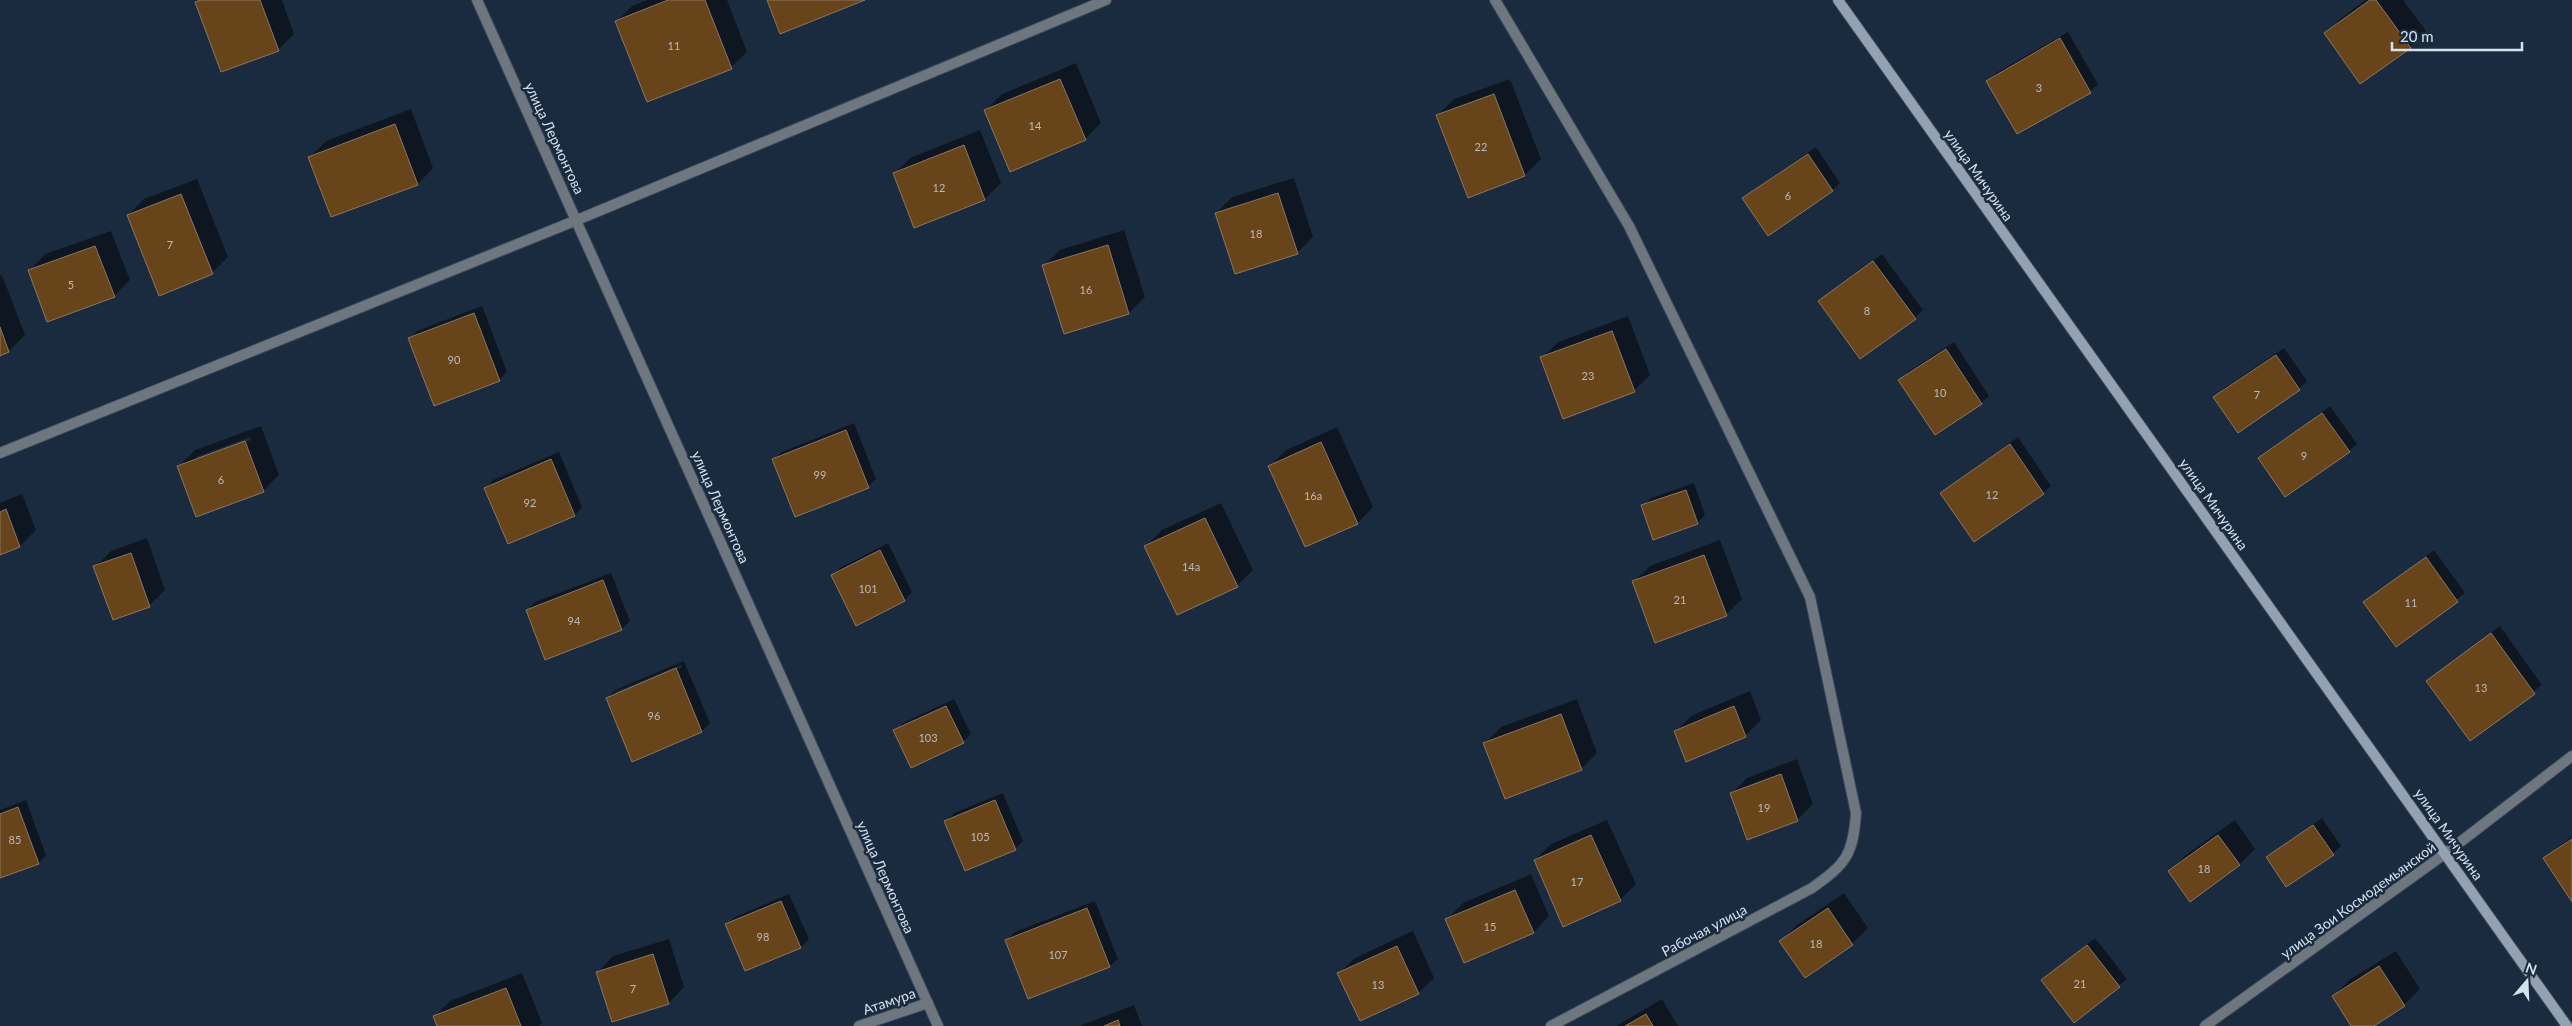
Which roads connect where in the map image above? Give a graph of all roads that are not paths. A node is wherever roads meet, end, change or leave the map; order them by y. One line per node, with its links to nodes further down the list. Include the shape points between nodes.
1 (477, 0): 5 (street, улица Лермонтова)
2 (1106, 0): 5 (street)
3 (1495, 0): 12 (street, Рабочая улица, via 1629,226 1810,597 1856,813 1854,841 1838,870 1812,888)
4 (1838, 0): 8 (street, улица Мичурина)
5 (577, 220): 6 (street); 9 (street, улица Лермонтова)
6 (0, 453)
7 (2572, 756): 8 (street, улица Зои Космодемьянской)
8 (2446, 853): 13 (street, улица Зои Космодемьянской); 14 (street, улица Мичурина)
9 (928, 1003): 10 (street, Атамура); 11 (street, улица Лермонтова)
10 (860, 1026)
11 (938, 1026)
12 (1551, 1026)
13 (2205, 1026)
14 (2567, 1026)

